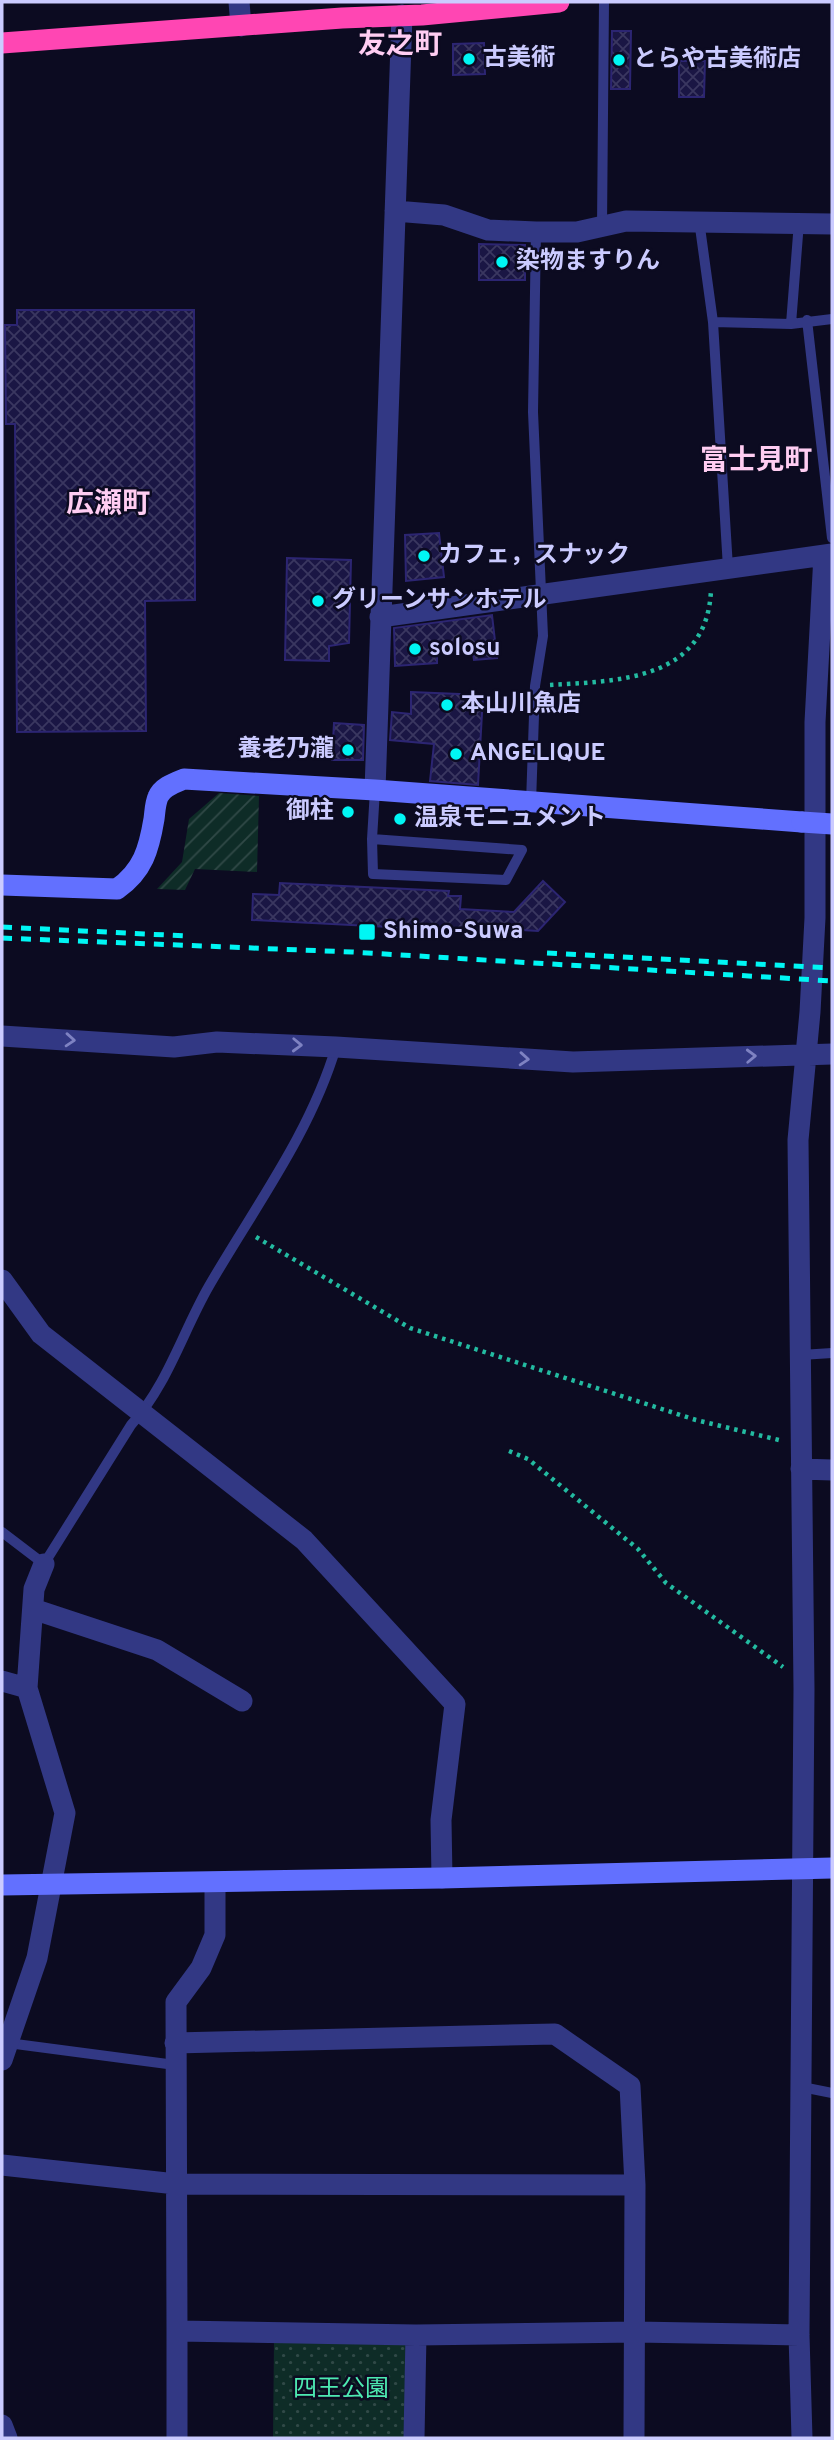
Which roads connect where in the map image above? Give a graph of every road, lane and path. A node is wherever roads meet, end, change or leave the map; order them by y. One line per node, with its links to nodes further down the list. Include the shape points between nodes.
1 (239, 2): 5 (street)
2 (559, 2): 4 (highway)
3 (604, 2): 11 (lane)
4 (402, 15): 5 (highway); 7 (street)
5 (241, 26): 6 (highway)
6 (2, 43)
7 (395, 211): 12 (street, via 444,215 488,230); 20 (street)
8 (699, 220): 9 (street); 11 (street, via 626,221); 15 (lane)
9 (799, 222): 10 (street); 16 (lane)
10 (832, 224)
11 (602, 226): 12 (street, via 577,232)
12 (536, 232): 19 (lane, via 533,412)
13 (832, 319): 14 (lane)
14 (807, 320): 16 (lane); 17 (lane)
15 (713, 322): 16 (lane); 18 (lane)
16 (791, 324)
17 (830, 549): 18 (street); 30 (street, via 815,722 814,931)
18 (720, 569): 19 (street); 21 (path, via 705,624 693,646 677,659 651,672 610,681)
19 (542, 593): 20 (street); 21 (lane, via 543,636)
20 (380, 617): 22 (street)
21 (535, 686): 23 (lane)
22 (375, 790): 23 (street); 25 (lane); 26 (street, via 184,779 169,784 158,796 143,861 132,879 117,889)
23 (531, 803): 24 (street, bridge)
24 (832, 824)
25 (372, 839): 25 (lane, via 373,874 506,880 522,850)
26 (2, 885)
27 (2, 1036): 28 (street, one-way to 28, via 174,1047 218,1042)
28 (336, 1047): 30 (street, one-way to 30, via 573,1062); 31 (lane, via 301,1135)
29 (832, 1054): 30 (street)
30 (805, 1055): 34 (street, via 798,1140)
31 (244, 1230): 35 (lane); 36 (path, via 410,1328 696,1420)
32 (2, 1280): 35 (street, via 41,1334)
33 (832, 1353): 34 (lane)
34 (801, 1355): 36 (street)
35 (141, 1414): 41 (lane); 49 (street, via 304,1541 455,1704 441,1820)
36 (800, 1445): 38 (street)
37 (509, 1451): 43 (path, via 528,1460 638,1549 666,1583 778,1665)
38 (802, 1469): 39 (street); 43 (street)
39 (832, 1470)
40 (2, 1532): 41 (lane)
41 (44, 1564): 42 (street, via 34,1589)
42 (33, 1609): 45 (street); 46 (street, via 157,1650)
43 (804, 1673): 47 (street)
44 (2, 1681): 45 (street)
45 (27, 1688): 50 (street, via 65,1813)
46 (242, 1701)
47 (803, 1868): 48 (street); 49 (street); 55 (street)
48 (832, 1868)
49 (442, 1878): 51 (street)
50 (53, 1883): 51 (street); 52 (street); 53 (street, via 37,1958)
51 (215, 1883): 54 (street, via 215,1935 201,1968 176,2002)
52 (2, 1885)
53 (5, 2052): 54 (lane)
54 (175, 2054): 58 (street); 59 (street, via 555,2034 630,2086)
55 (802, 2087): 56 (lane); 63 (street)
56 (832, 2093)
57 (2, 2165): 58 (street)
58 (176, 2184): 59 (street); 60 (street)
59 (635, 2185): 61 (street)
60 (177, 2330): 62 (street); 67 (street)
61 (636, 2332): 62 (street); 63 (street); 65 (street)
62 (416, 2335): 68 (street)
63 (799, 2335): 69 (street)
64 (2, 2425): 66 (street)
65 (629, 2437)
66 (7, 2438)
67 (177, 2438)
68 (414, 2438)
69 (802, 2438)

